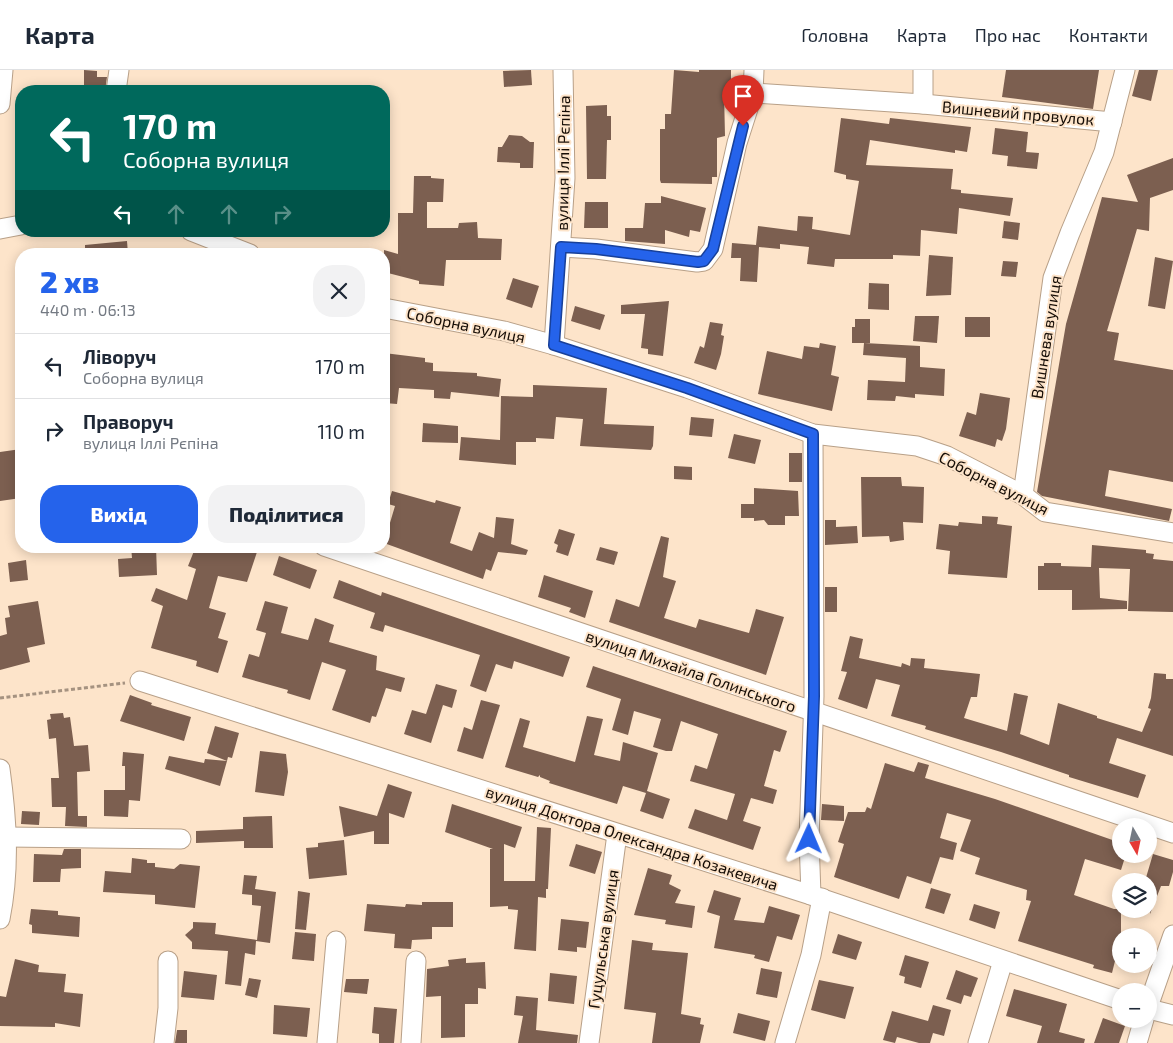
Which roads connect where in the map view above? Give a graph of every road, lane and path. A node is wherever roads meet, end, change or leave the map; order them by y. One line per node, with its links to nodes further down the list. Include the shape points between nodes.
1 (3, 70): 9 (street)
2 (119, 70): 7 (street)
3 (564, 70): 15 (street, вулиця Іллі Рєпіна, via 566,178)
4 (754, 70): 8 (street)
5 (923, 70): 10 (street, Вишневий провулок)
6 (1125, 70): 11 (street, Вишнева вулиця)
7 (117, 85)
8 (753, 93): 10 (street, Вишневий провулок); 15 (street, via 737,143 713,249 704,261)
9 (0, 104)
10 (923, 104): 11 (street, Вишневий провулок)
11 (1112, 122): 20 (street, Вишнева вулиця, via 1104,152 1053,278)
12 (15, 225): 13 (street)
13 (0, 226)
14 (206, 237): 16 (street)
15 (561, 247): 18 (street, вулиця Іллі Рєпіна)
16 (235, 248)
17 (390, 309): 18 (street, Соборна вулиця, via 504,331)
18 (554, 345): 19 (street, Соборна вулиця, via 687,388)
19 (813, 434): 20 (street, Соборна вулиця, via 917,446 947,456); 25 (street)
20 (1023, 495): 21 (street, Соборна вулиця, via 1045,512)
21 (1173, 533)
22 (345, 553): 25 (street, вулиця Михайла Голинського)
23 (140, 681): 24 (path); 28 (street, вулиця Доктора Олександра Козакевича)
24 (0, 698)
25 (813, 712): 27 (street, вулиця Михайла Голинського); 31 (street, via 809,839)
26 (0, 769): 29 (street)
27 (1173, 833)
28 (617, 834): 31 (street, вулиця Доктора Олександра Козакевича); 46 (street, Гуцульська вулиця)
29 (6, 837): 30 (street); 32 (street, via 6,882)
30 (182, 838)
31 (817, 896): 37 (street, вулиця Доктора Олександра Козакевича); 47 (street, via 811,955)
32 (0, 919)
33 (1173, 935): 38 (street)
34 (336, 941): 44 (street)
35 (168, 961): 43 (street)
36 (416, 961): 45 (street)
37 (1003, 961): 39 (street, вулиця Доктора Олександра Козакевича); 48 (street)
38 (1156, 983)
39 (1112, 997)
40 (1157, 1011): 41 (street)
41 (1173, 1015)
42 (1141, 1028): 49 (street)
43 (164, 1043)
44 (327, 1043)
45 (411, 1043)
46 (589, 1043)
47 (786, 1043)
48 (978, 1043)
49 (1137, 1043)

